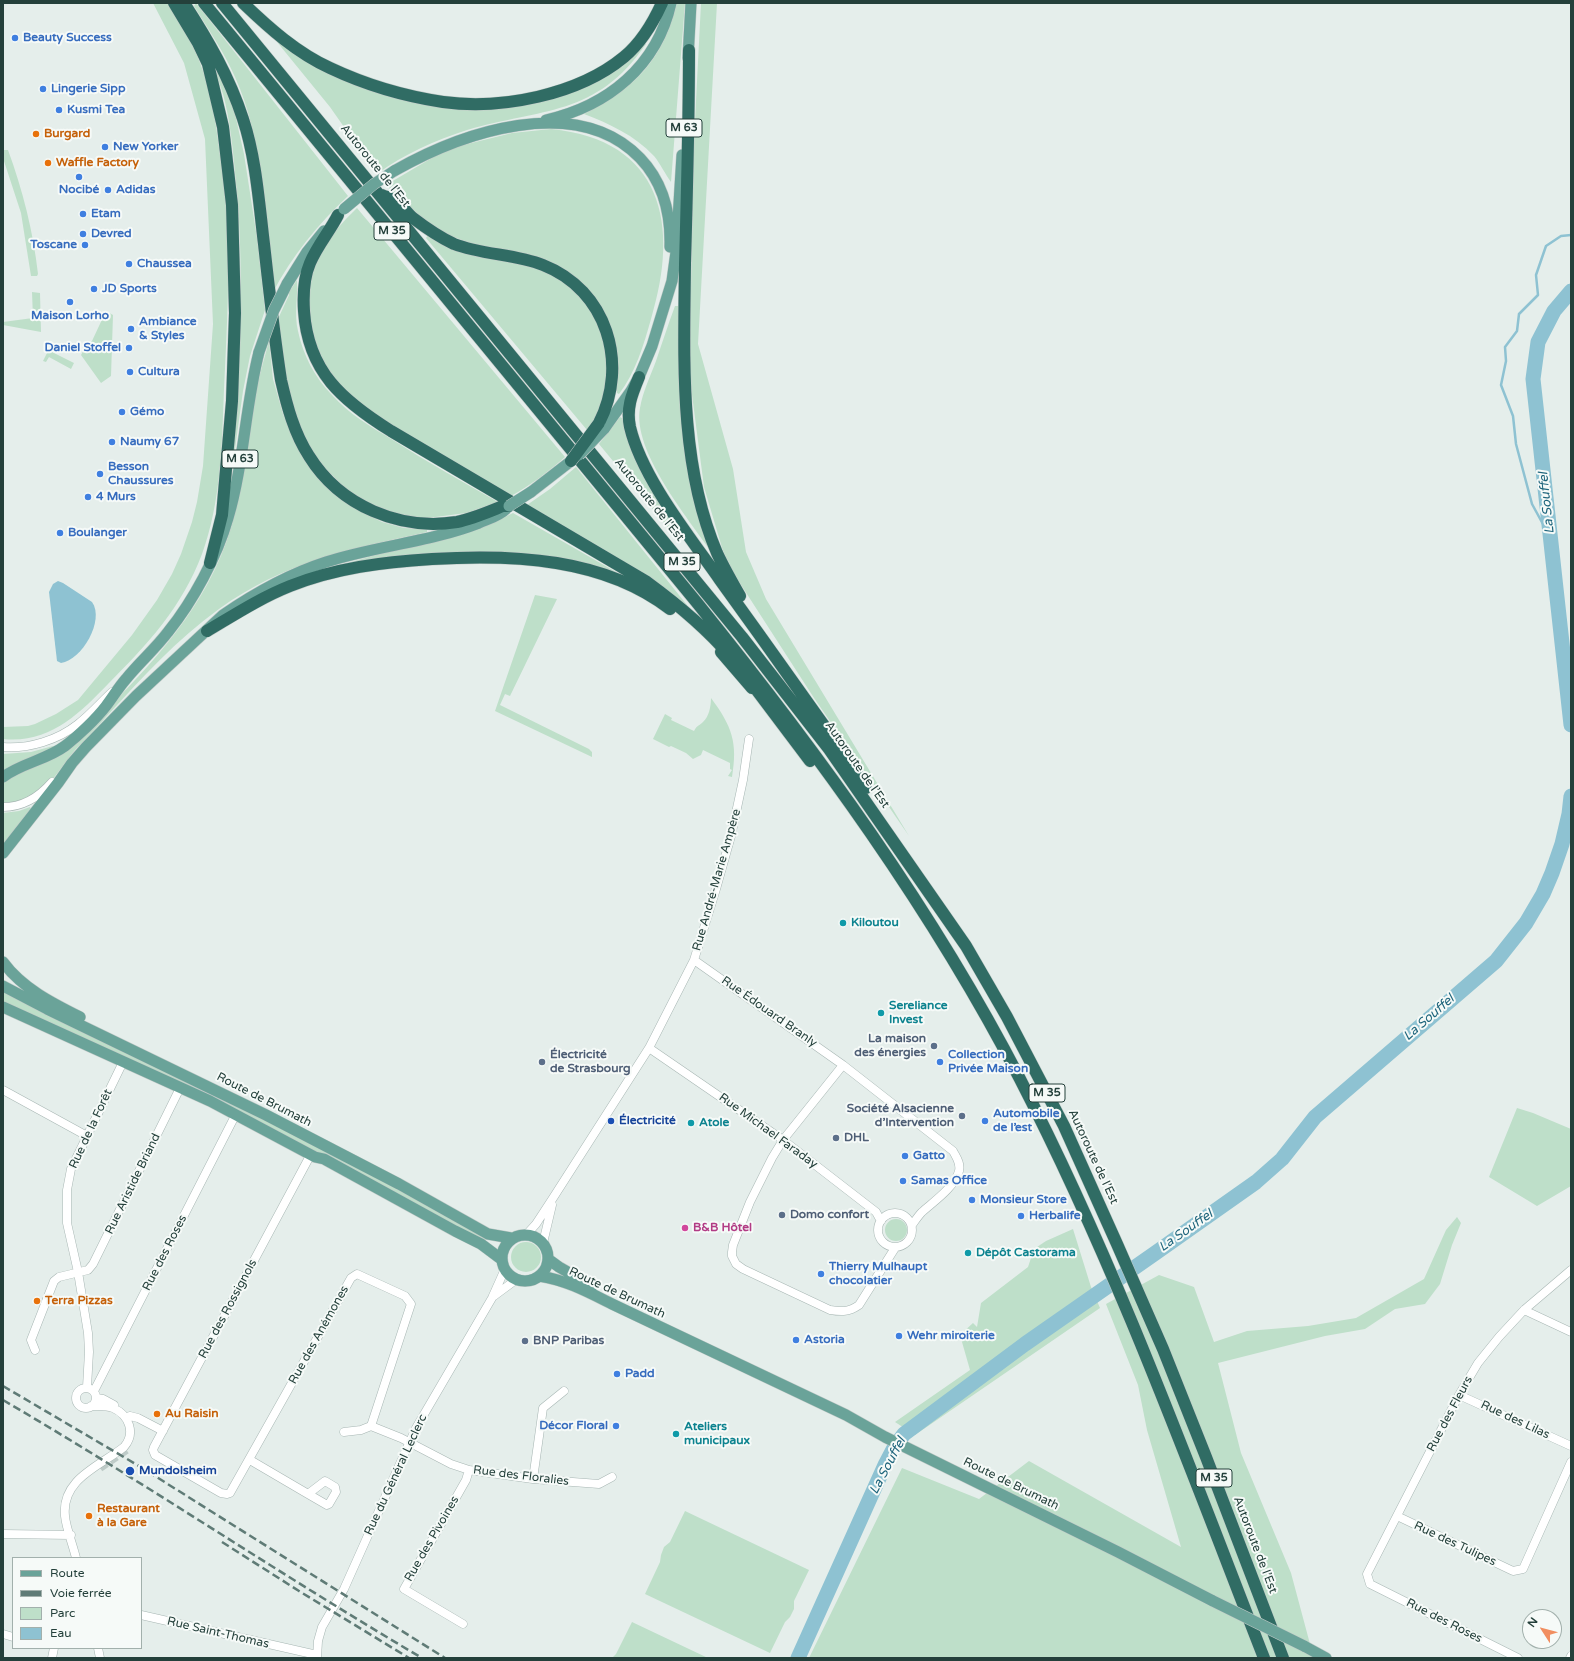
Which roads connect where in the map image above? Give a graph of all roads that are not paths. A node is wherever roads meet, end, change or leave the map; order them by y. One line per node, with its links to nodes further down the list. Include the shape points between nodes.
1 (174, 3): 19 (highway, via 208,64 224,127 232,205 235,313 232,400 222,515)
2 (184, 3): 18 (highway, via 221,64 243,120 260,207 281,380 294,425 309,457 343,493 357,503 386,516 404,521 442,524)
3 (204, 3): 29 (highway, M 35, via 698,604 813,751)
4 (222, 3): 11 (highway, Autoroute de l’Est / M 35)
5 (243, 3): 6 (highway, via 306,55 356,80 414,97 471,104 519,100 547,94 598,76 633,48)
6 (662, 3)
7 (671, 3): 10 (main road, M 63, via 660,38 650,55 624,84 583,108 553,119)
8 (691, 3): 9 (main road, M 63)
9 (689, 50): 13 (main road, M 63, via 676,252 672,281); 21 (highway, via 684,342 690,445 702,507 717,553)
10 (524, 125): 12 (main road, M 63, bridge, via 490,131 430,152 374,184); 13 (main road, via 554,123 598,131 633,151 654,175 666,204 669,225 668,267)
11 (379, 194): 15 (highway, via 396,201 425,228 455,244 544,266 579,289 602,320 611,348 612,382); 33 (highway, Autoroute de l’Est / M 35, via 709,595 801,712)
12 (341, 212): 19 (main road, M 63, bridge, via 307,252 286,284 274,310 259,352 248,402 230,511); 23 (highway, via 310,262 303,306 304,322 314,355 336,389 354,406 391,431 617,564 670,599 722,646)
13 (661, 315): 14 (main road, M 63)
14 (639, 377): 15 (main road, M 63, via 631,391); 21 (highway, via 630,400 629,416 633,436 644,465 681,524)
15 (601, 426): 16 (highway, bridge)
16 (570, 461): 17 (main road, bridge)
17 (509, 506): 18 (highway, via 503,506)
18 (487, 516): 20 (main road, via 460,530 360,552 286,578 235,606)
19 (210, 563): 22 (main road, M 63, via 178,620)
20 (207, 631): 23 (highway, via 242,609 289,586 355,567 470,557 540,561 589,570 638,589 661,602 719,650); 26 (main road, via 120,712)
21 (776, 657): 33 (highway, via 845,754)
22 (125, 680): 25 (street, via 79,724 66,732 31,746); 27 (main road, M 63, via 104,708 64,746 52,754 20,766)
23 (763, 699): 29 (highway, via 806,756)
24 (749, 739): 34 (street, Rue André-Marie Ampère, via 731,836)
25 (3, 747)
26 (72, 763): 28 (main road); 30 (street, via 37,797 23,804)
27 (3, 777)
28 (43, 802): 31 (main road); 32 (main road)
29 (848, 802): 97 (highway, M 35, via 938,936 1048,1135 1103,1254)
30 (3, 807)
31 (3, 853)
32 (3, 862)
33 (966, 946): 98 (highway, Autoroute de l’Est / M 35, via 1007,1017 1064,1126 1118,1244 1203,1450)
34 (694, 960): 38 (street, Rue André-Marie Ampère); 41 (street, Rue Édouard Branly)
35 (3, 962): 40 (main road, via 11,972 43,997 154,1054)
36 (3, 986): 40 (main road, Route de Brumath)
37 (3, 1007): 39 (main road)
38 (649, 1048): 46 (street, Rue Michael Faraday); 48 (street, Rue André-Marie Ampère)
39 (123, 1062): 42 (main road); 45 (street, Rue de la Forêt)
40 (163, 1065): 56 (main road, Route de Brumath, via 331,1148 488,1234)
41 (843, 1065): 46 (street); 50 (street, Rue Édouard Branly, via 953,1150 959,1161 960,1170 956,1178 940,1197)
42 (180, 1088): 44 (main road); 64 (street, Rue Aristide Briand, via 94,1264 88,1270)
43 (3, 1090): 45 (street)
44 (236, 1114): 47 (main road); 73 (street, Rue des Roses)
45 (87, 1136): 64 (street, Rue de la Forêt, via 71,1170 67,1197 67,1223)
46 (783, 1140): 49 (street, Rue Michael Faraday); 61 (street, via 750,1202 733,1245 732,1256 736,1264 830,1310 841,1312 850,1311 859,1305)
47 (313, 1155): 62 (main road, via 321,1163 446,1233 455,1231 481,1244); 78 (street, Rue des Rossignols)
48 (553, 1198): 55 (street, Rue André-Marie Ampère); 57 (street, Rue André-Marie Ampère)
49 (876, 1212): 51 (street); 53 (street, Rue Michael Faraday)
50 (920, 1214): 52 (street); 54 (street, Rue Édouard Branly)
51 (887, 1215): 52 (street, via 897,1213); 53 (street)
52 (905, 1216): 54 (street)
53 (881, 1221): 58 (street, via 878,1230)
54 (912, 1225): 59 (street, via 910,1240 902,1247)
55 (526, 1235): 56 (main road); 57 (main road)
56 (511, 1238): 62 (main road, via 503,1250)
57 (543, 1243): 60 (main road)
58 (884, 1243): 59 (street); 61 (street)
59 (894, 1248): 61 (street)
60 (548, 1259): 65 (main road); 70 (main road, Route de Brumath)
61 (886, 1259)
62 (503, 1264): 66 (main road, via 513,1277); 67 (street, Rue du Général Leclerc)
63 (1571, 1270): 68 (street, Rue des Fleurs)
64 (78, 1272): 71 (street, Rue Aristide Briand, via 59,1277 51,1285 31,1340); 73 (street, Rue de la Forêt, via 88,1333)
65 (539, 1276): 66 (main road, via 530,1280); 70 (main road, Route de Brumath, via 577,1286)
66 (518, 1279): 67 (street, Rue du Général Leclerc)
67 (492, 1298): 80 (street, Rue du Général Leclerc)
68 (1524, 1310): 69 (street); 74 (street, Rue des Fleurs, via 1478,1363)
69 (1571, 1332)
70 (682, 1338): 99 (main road, Route de Brumath, bridge, via 859,1422)
71 (34, 1350)
72 (564, 1391): 87 (street, via 543,1408)
73 (92, 1392): 75 (street); 75 (street, via 83,1388 78,1391 76,1398 83,1408); 76 (street)
74 (1459, 1394): 81 (street, Rue des Lilas); 89 (street, Rue des Fleurs)
75 (91, 1406): 82 (street, via 108,1407 125,1417 130,1427)
76 (130, 1416): 78 (street); 82 (street, via 135,1430 133,1440)
77 (371, 1426): 79 (street); 80 (street); 83 (street, Rue des Anémones, via 411,1304 405,1296 357,1274 351,1278)
78 (163, 1431): 83 (street, Rue des Anémones, via 153,1450 155,1455 224,1494 230,1493)
79 (344, 1432)
80 (409, 1442): 85 (street, Rue des Floralies, via 451,1464); 96 (street, Rue du Général Leclerc, via 344,1589 322,1628)
81 (1571, 1446)
82 (126, 1448): 91 (street, via 80,1482 70,1497)
83 (250, 1460): 88 (street)
84 (1571, 1462): 89 (street, Rue des Tulipes, via 1523,1569 1514,1571)
85 (469, 1470): 87 (street, Rue des Floralies); 95 (street, Rue des Pivoines, via 466,1480 404,1589)
86 (612, 1477): 87 (street, Rue des Floralies, via 599,1484)
87 (533, 1479)
88 (308, 1494)
89 (1397, 1516): 93 (street, Rue des Fleurs, via 1368,1574)
90 (3, 1534): 91 (street)
91 (70, 1535): 92 (street)
92 (76, 1557)
93 (1370, 1584): 100 (street, Rue des Roses)
94 (142, 1616): 96 (street, Rue Saint-Thomas)
95 (463, 1624)
96 (317, 1657)
97 (1264, 1658)
98 (1283, 1658)
99 (1326, 1658)
100 (1518, 1658)

